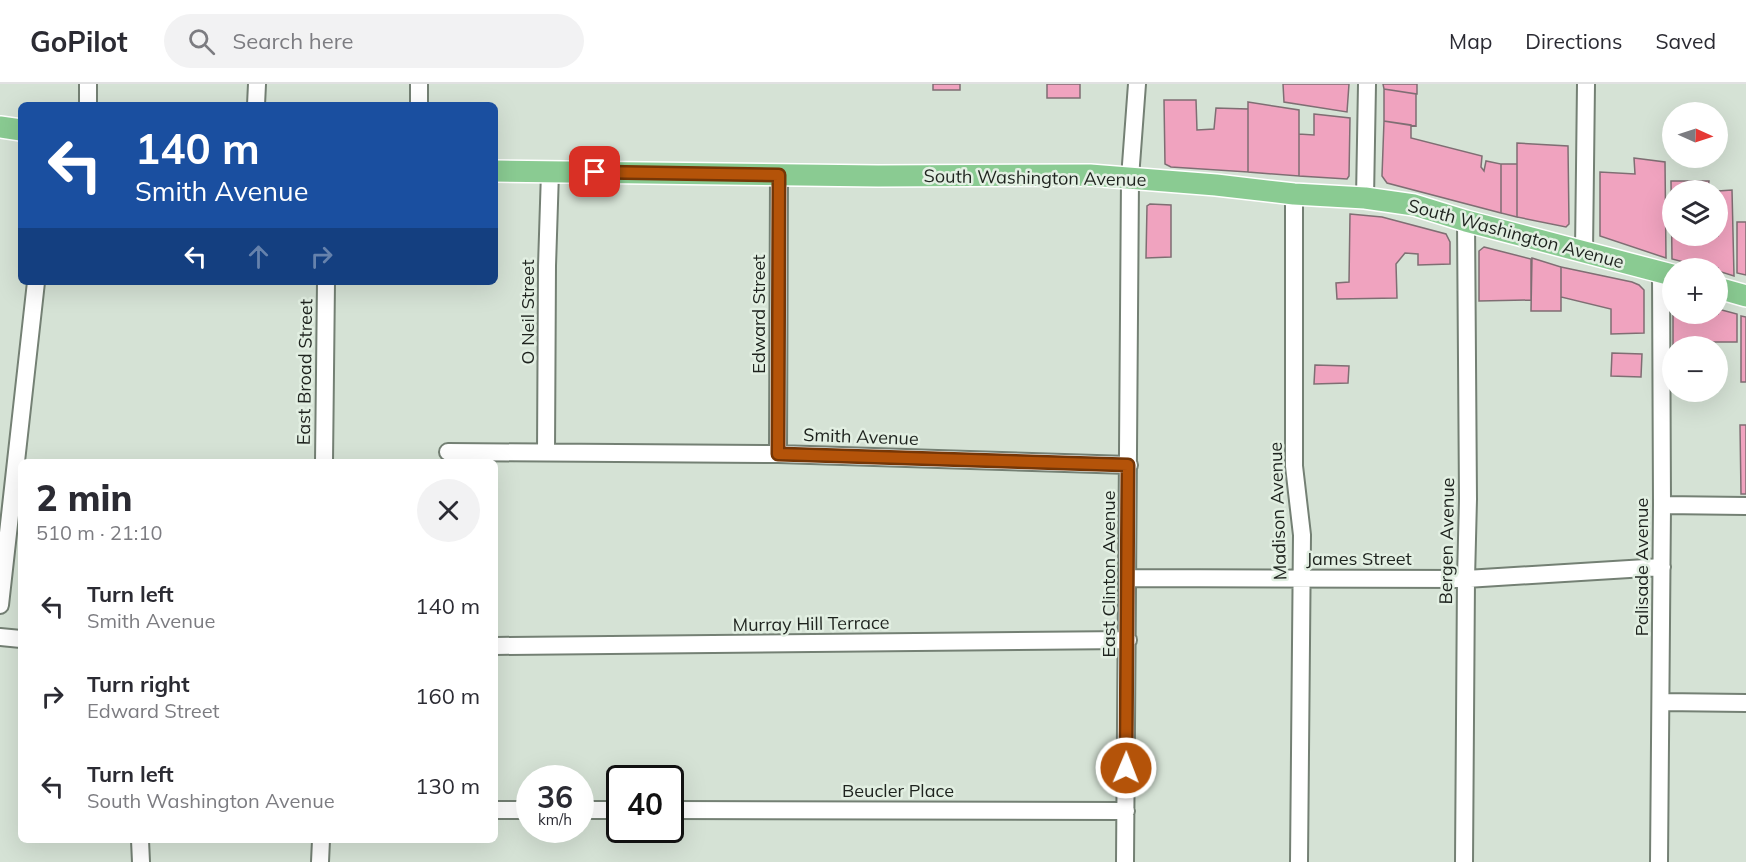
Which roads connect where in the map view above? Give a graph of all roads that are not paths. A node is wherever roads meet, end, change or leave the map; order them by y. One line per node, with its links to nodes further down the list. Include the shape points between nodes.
1 (88, 84): 7 (street)
2 (257, 84): 8 (street)
3 (419, 84): 9 (street)
4 (1137, 84): 15 (street, East Clinton Avenue)
5 (1367, 84): 17 (street)
6 (1586, 84): 19 (street)
7 (88, 102)
8 (256, 102)
9 (419, 102)
10 (0, 127): 11 (main road)
11 (18, 130)
12 (498, 171): 13 (main road, South Washington Avenue)
13 (550, 172): 14 (main road, South Washington Avenue); 27 (street, O Neil Street)
14 (779, 175): 15 (main road, South Washington Avenue); 28 (street, Edward Street)
15 (1130, 178): 16 (main road, South Washington Avenue); 30 (street, East Clinton Avenue)
16 (1294, 194): 17 (main road, South Washington Avenue); 35 (street, Madison Avenue, via 1294,466 1302,535)
17 (1365, 198): 18 (main road, South Washington Avenue, via 1414,206)
18 (1466, 221): 19 (main road, South Washington Avenue); 36 (street, Bergen Avenue)
19 (1584, 251): 20 (main road, South Washington Avenue)
20 (1662, 273)
21 (36, 285): 37 (street)
22 (326, 285): 29 (street, East Broad Street)
23 (1728, 291): 24 (main road)
24 (1746, 296)
25 (1665, 324): 31 (street, Palisade Avenue)
26 (448, 452): 27 (street, Smith Avenue)
27 (546, 452): 28 (street, Smith Avenue)
28 (778, 454): 30 (street, Smith Avenue)
29 (324, 459)
30 (1128, 465): 34 (street, East Clinton Avenue)
31 (1662, 506): 32 (street); 33 (street, Palisade Avenue)
32 (1746, 506)
33 (1662, 567): 36 (street, James Street); 42 (street, Palisade Avenue)
34 (1128, 578): 35 (street, James Street); 40 (street, East Clinton Avenue)
35 (1300, 578): 36 (street, James Street); 53 (street, Madison Avenue)
36 (1466, 579): 54 (street, Bergen Avenue)
37 (0, 605)
38 (0, 637): 39 (street)
39 (18, 639)
40 (1128, 640): 41 (street, Murray Hill Terrace); 47 (street, East Clinton Avenue)
41 (498, 646)
42 (1661, 702): 43 (street); 55 (street, Palisade Avenue)
43 (1746, 703)
44 (498, 810): 45 (street)
45 (516, 810)
46 (684, 810): 47 (street, Beucler Place)
47 (1126, 811): 52 (street, East Clinton Avenue)
48 (140, 843): 50 (street)
49 (321, 843): 51 (street)
50 (141, 862)
51 (320, 862)
52 (1125, 862)
53 (1299, 862)
54 (1464, 862)
55 (1659, 862)

